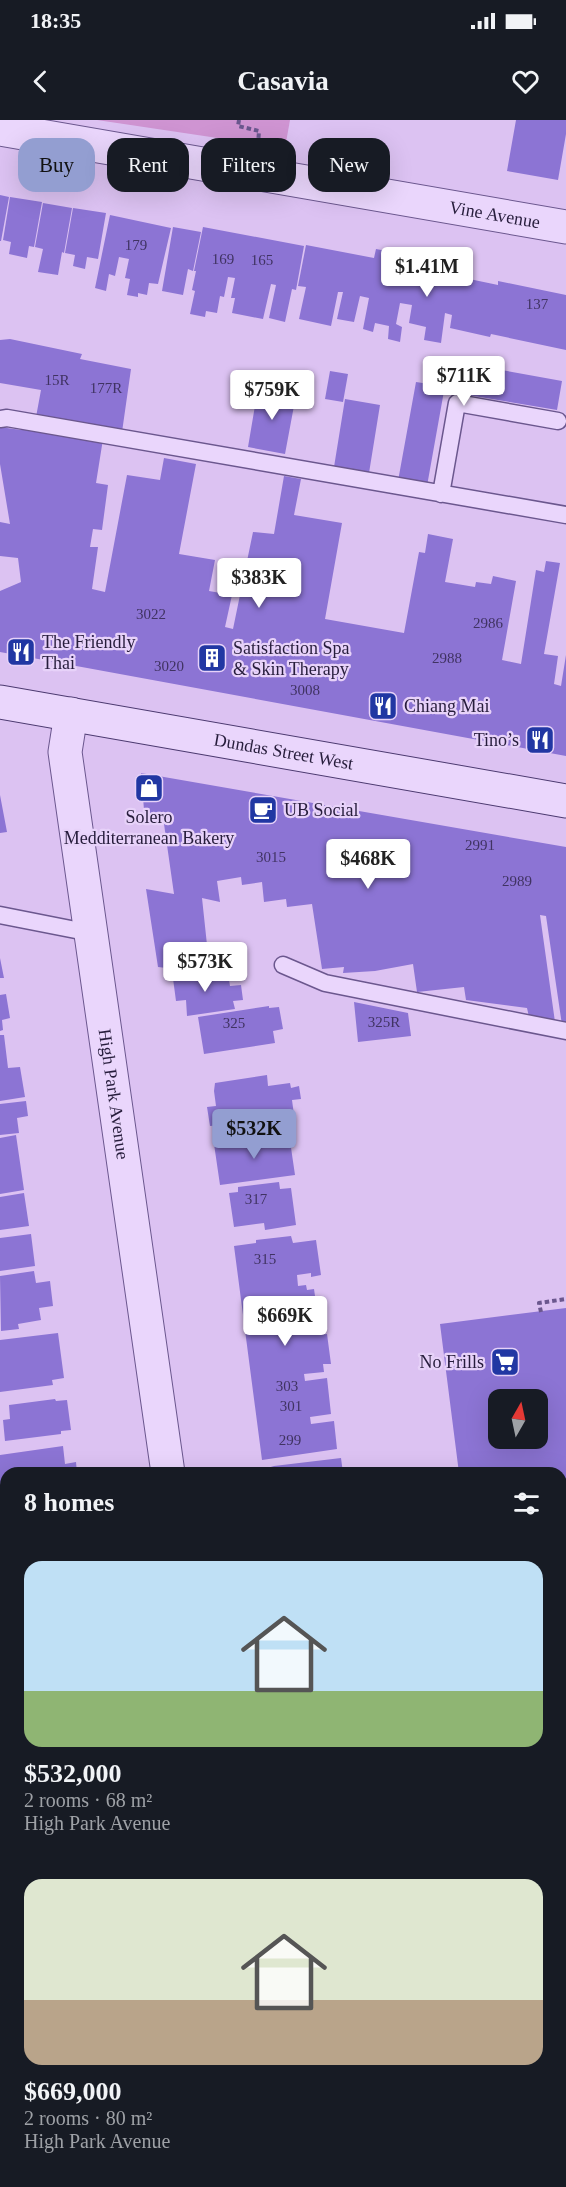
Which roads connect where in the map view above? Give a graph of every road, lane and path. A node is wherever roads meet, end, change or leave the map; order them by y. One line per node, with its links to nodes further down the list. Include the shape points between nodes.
1 (239, 120): 3 (path, via 238,126 260,130)
2 (0, 129): 4 (street, Vine Avenue)
3 (258, 138)
4 (566, 227)
5 (0, 419): 7 (lane)
6 (558, 421): 7 (lane, via 457,404)
7 (441, 494): 8 (lane)
8 (566, 515)
9 (0, 702): 10 (street, Dundas Street West)
10 (71, 714): 11 (street, Dundas Street West); 13 (street, High Park Avenue, via 65,752)
11 (566, 801)
12 (0, 915): 13 (lane)
13 (91, 933): 18 (street, High Park Avenue)
14 (283, 965): 15 (lane, via 326,983)
15 (566, 1031)
16 (566, 1299): 17 (path, via 539,1303)
17 (541, 1312)
18 (167, 1467)

